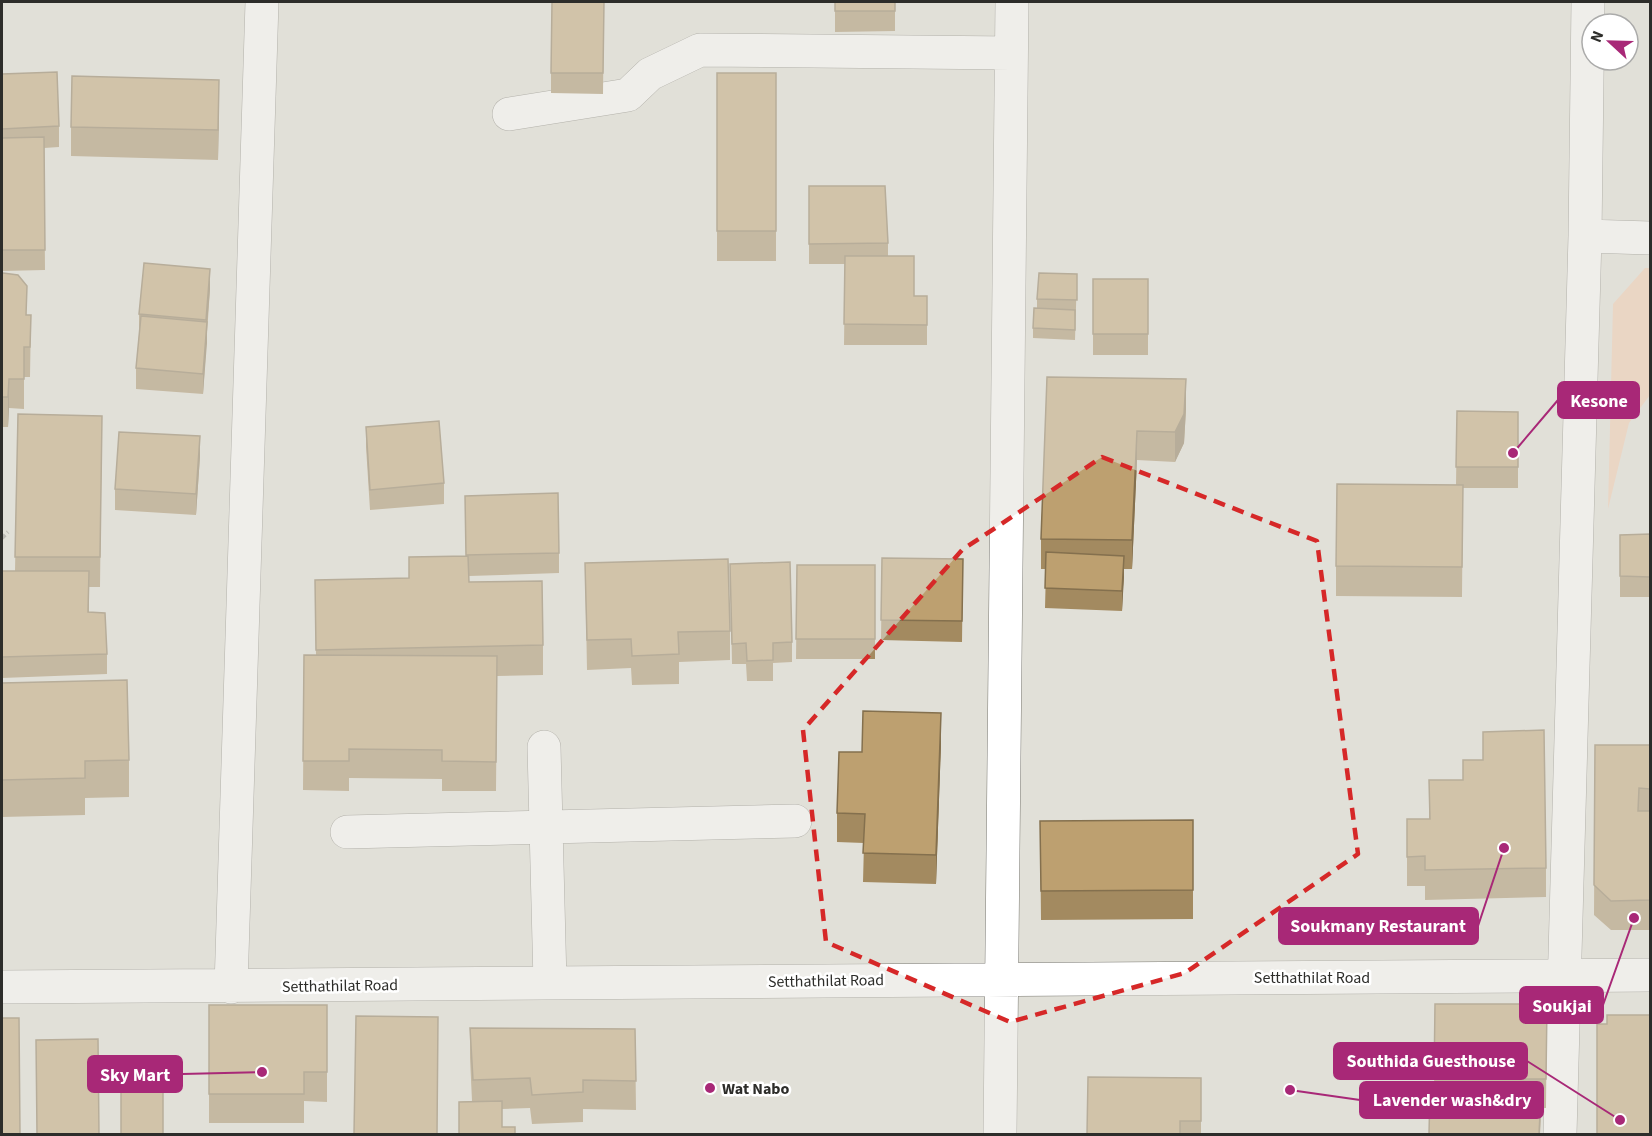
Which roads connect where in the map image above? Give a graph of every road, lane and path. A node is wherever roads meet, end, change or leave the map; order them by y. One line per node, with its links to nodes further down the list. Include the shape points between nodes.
1 (262, 2): 19 (street)
2 (1012, 2): 4 (street)
3 (1588, 2): 6 (street)
4 (1011, 53): 5 (street, via 700,50 650,74 628,95); 16 (street)
5 (509, 114)
6 (1585, 236): 7 (street); 15 (street)
7 (1650, 238)
8 (8, 532): 9 (path)
9 (2, 538)
10 (544, 747): 12 (street)
11 (795, 821): 12 (street)
12 (545, 827): 13 (street); 17 (street)
13 (347, 832)
14 (1650, 975): 15 (street, Setthathilat Road)
15 (1563, 976): 16 (street, Setthathilat Road); 21 (street)
16 (1002, 978): 17 (street, Setthathilat Road); 20 (street)
17 (550, 982): 19 (street, Setthathilat Road)
18 (2, 987): 19 (street, Setthathilat Road)
19 (231, 987)
20 (1000, 1134)
21 (1560, 1134)

